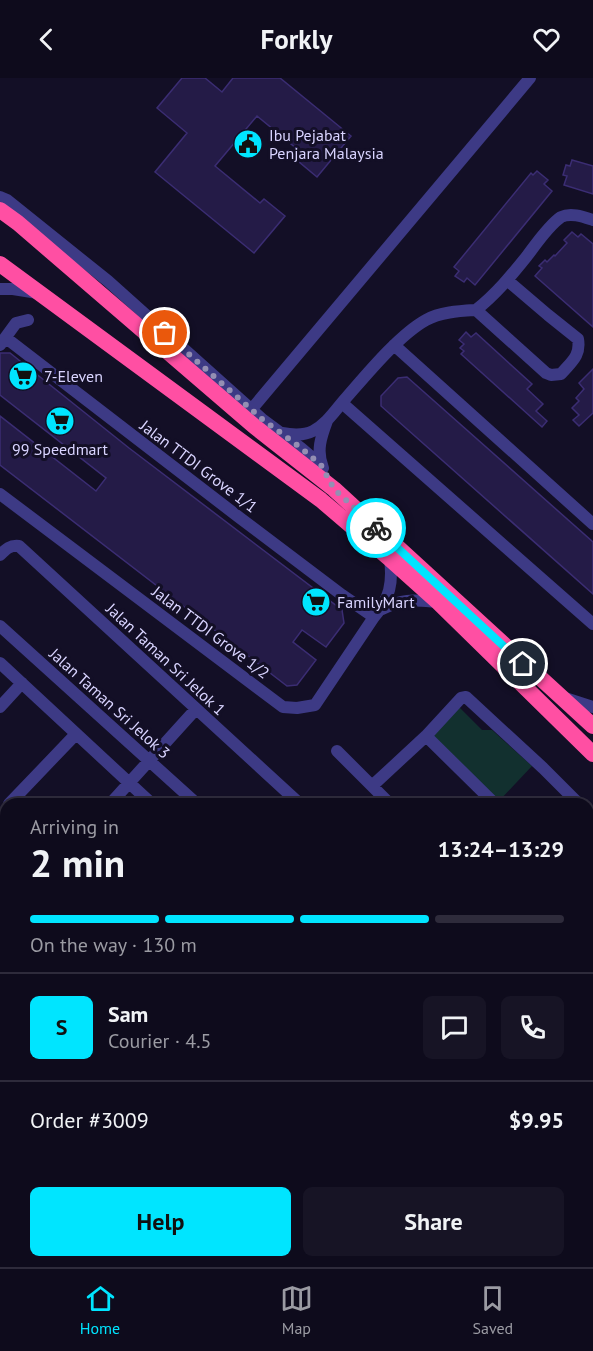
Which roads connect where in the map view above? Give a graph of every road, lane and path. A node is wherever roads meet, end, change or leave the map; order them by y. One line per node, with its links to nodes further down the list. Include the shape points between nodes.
1 (530, 78): 16 (street)
2 (0, 197): 16 (street, via 108,281)
3 (0, 210): 6 (highway)
4 (593, 220): 8 (street, via 563,216)
5 (0, 222): 6 (highway)
6 (18, 223): 20 (highway)
7 (4, 266): 10 (highway)
8 (507, 280): 11 (street); 11 (street, via 578,339 578,354 561,374 546,373)
9 (0, 289): 10 (street)
10 (40, 293): 24 (highway, via 321,500)
11 (476, 310): 14 (street, via 434,316)
12 (28, 320): 13 (street, via 16,323)
13 (3, 342): 26 (street, Jalan TTDI Grove 1/1, via 342,595)
14 (394, 345): 15 (street); 22 (street)
15 (342, 403): 17 (street); 27 (street)
16 (251, 410): 18 (street)
17 (327, 420): 18 (street, via 305,434); 19 (street, via 320,440)
18 (280, 433): 19 (street)
19 (321, 465): 20 (street)
20 (334, 489): 31 (highway)
21 (0, 494): 26 (street, Jalan TTDI Grove 1/2, via 283,707 315,705)
22 (593, 524)
23 (3, 551): 34 (street, Jalan Taman Sri Jelok 1, via 19,546)
24 (390, 559): 25 (highway); 26 (street, via 390,590)
25 (438, 602): 26 (street, via 398,601); 39 (highway)
26 (378, 613)
27 (593, 624)
28 (0, 626): 40 (street, Jalan Taman Sri Jelok 3)
29 (0, 663): 30 (street)
30 (22, 683): 32 (street); 36 (street)
31 (558, 695): 33 (street); 35 (highway)
32 (0, 707)
33 (593, 707)
34 (196, 709): 40 (street); 47 (street, Jalan Taman Sri Jelok 1)
35 (593, 726)
36 (76, 734): 41 (street); 43 (street)
37 (426, 736): 42 (street); 49 (street); 50 (street, via 466,697)
38 (337, 752): 42 (street)
39 (593, 754)
40 (149, 760): 41 (street); 46 (street, Jalan Taman Sri Jelok 3)
41 (129, 783): 44 (street); 45 (street)
42 (372, 786): 48 (street)
43 (15, 798)
44 (115, 798)
45 (145, 798)
46 (190, 798)
47 (293, 798)
48 (384, 798)
49 (489, 798)
50 (573, 798)

